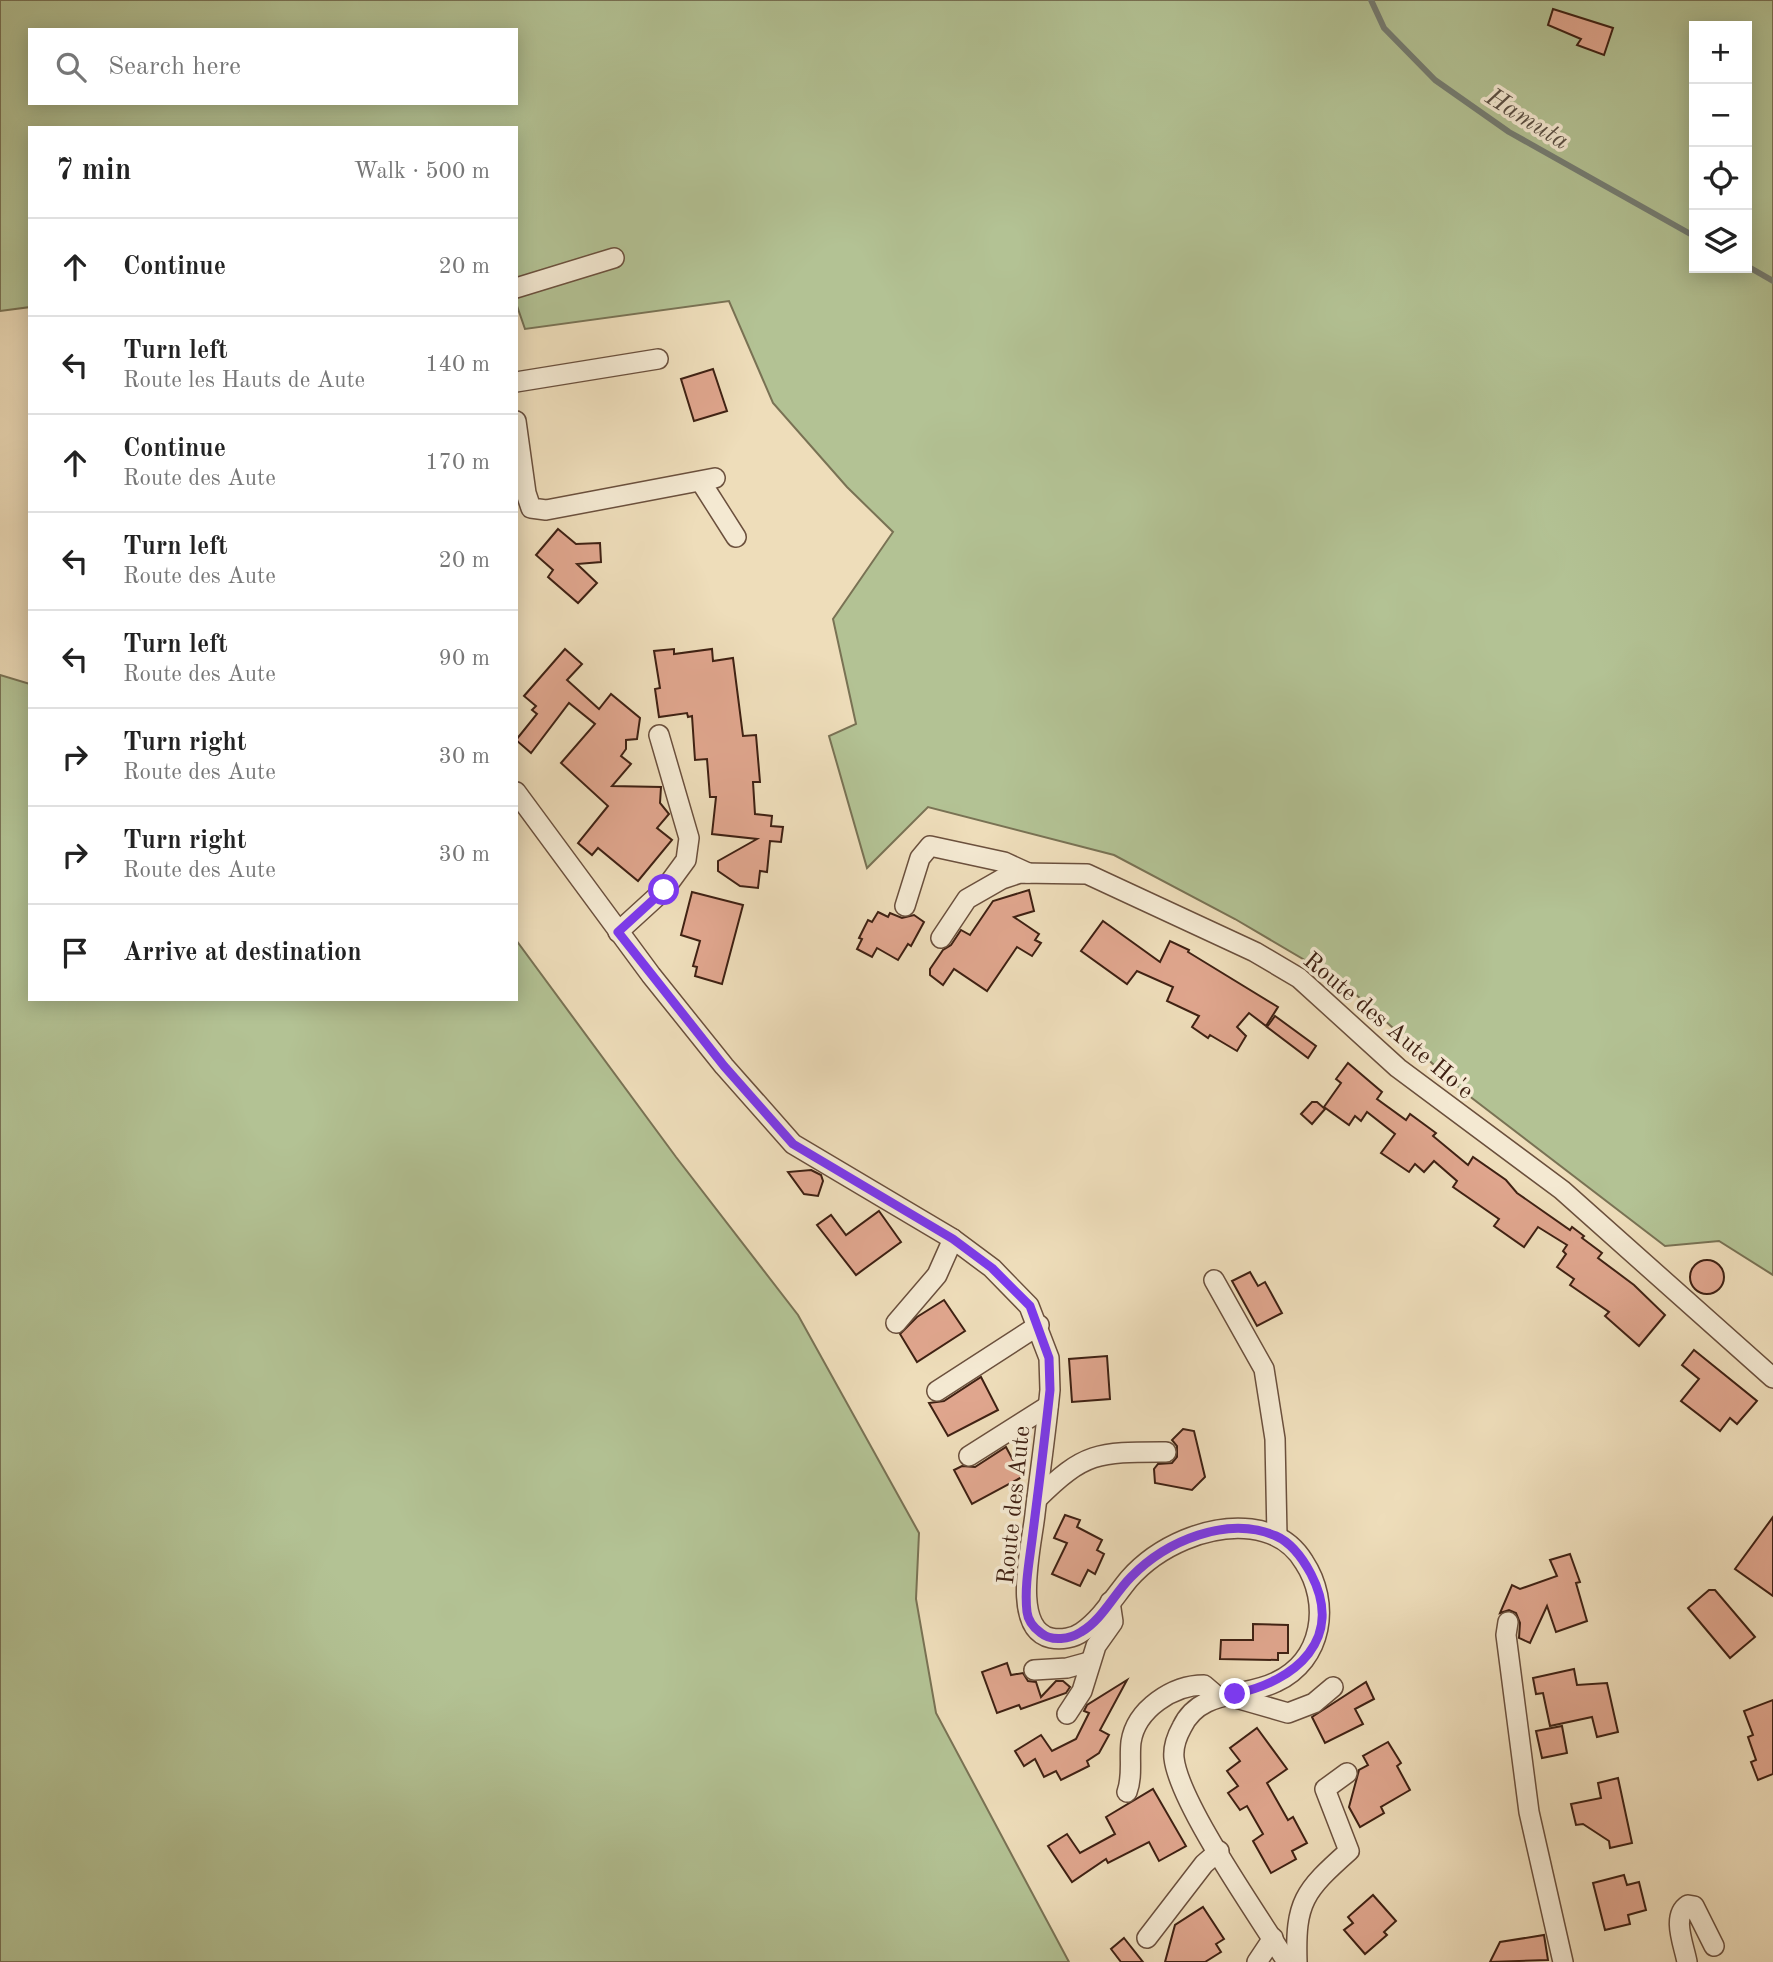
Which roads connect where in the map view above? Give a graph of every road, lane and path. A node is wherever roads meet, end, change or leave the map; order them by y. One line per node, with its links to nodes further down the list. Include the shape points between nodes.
1 (614, 258): 2 (street)
2 (518, 287)
3 (658, 359): 4 (street)
4 (518, 382)
5 (519, 454): 6 (street, via 531,508 546,510 708,480)
6 (736, 537)
7 (659, 735): 11 (street, via 689,838 686,860 664,890)
8 (518, 795): 11 (street, Route des Aute)
9 (1030, 874): 10 (street, via 1004,862 930,846 920,858); 12 (street, Route des Aute Ho'e, via 1020,873 967,899); 17 (street, Route des Aute Ho'e, via 1087,874 1255,952 1299,978 1398,1068 1588,1212)
10 (905, 906)
11 (618, 932): 13 (street, Route des Aute, via 724,1066 793,1144)
12 (941, 938)
13 (953, 1239): 15 (street, via 937,1275); 16 (street, Route des Aute, via 992,1268 1030,1306)
14 (1214, 1280): 23 (street, via 1264,1369 1275,1439)
15 (896, 1322)
16 (1039, 1325): 18 (street); 19 (street, Route des Aute, via 1049,1358)
17 (1773, 1378)
18 (937, 1391)
19 (1048, 1406): 21 (street); 22 (street, Route des Aute)
20 (1166, 1452): 22 (street, via 1100,1455 1081,1461)
21 (969, 1456)
22 (1037, 1499): 24 (street, Route des Aute, via 1028,1580 1027,1614 1032,1625 1044,1636 1070,1637 1082,1632)
23 (1277, 1536): 24 (street, Route des Aute, via 1240,1528 1196,1536 1132,1575); 29 (street, Route des Aute, via 1304,1560 1317,1585 1319,1631 1294,1671 1277,1682)
24 (1110, 1602): 26 (street, via 1112,1622)
25 (1508, 1622): 40 (street, via 1530,1812)
26 (1089, 1662): 27 (street); 30 (street, via 1082,1691)
27 (1034, 1671)
28 (1333, 1687): 29 (street, via 1314,1703 1288,1713)
29 (1223, 1696): 32 (street, via 1204,1685 1189,1685 1154,1704 1131,1741); 33 (street, Route des Aute, via 1195,1708 1184,1721 1174,1756 1184,1788)
30 (1067, 1714)
31 (1347, 1773): 39 (street, via 1325,1789 1349,1851 1308,1891 1299,1910)
32 (1127, 1792)
33 (1219, 1851): 34 (street); 35 (street, Route des Aute)
34 (1147, 1938)
35 (1273, 1938): 37 (street); 38 (street, Route des Aute)
36 (1714, 1946): 41 (street, via 1703,1919 1688,1905 1679,1920)
37 (1257, 1962)
38 (1287, 1962)
39 (1297, 1962)
40 (1563, 1962)
41 (1686, 1962)

